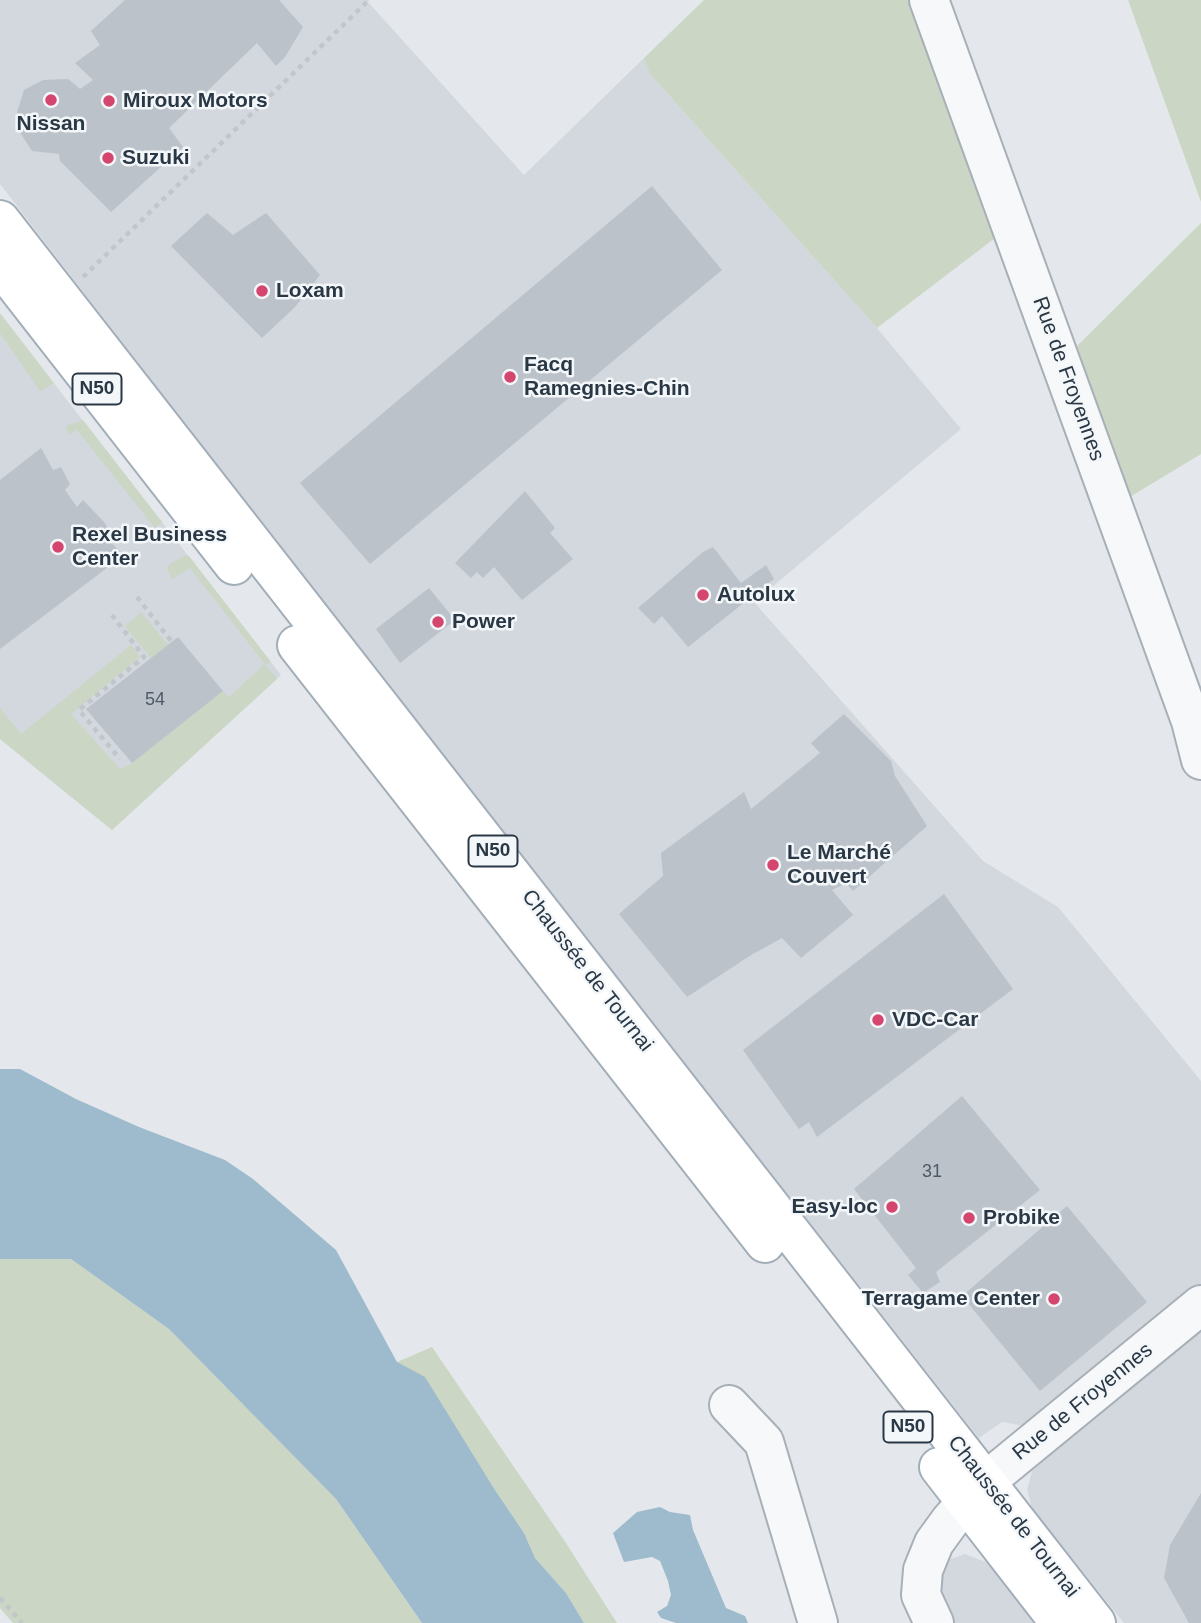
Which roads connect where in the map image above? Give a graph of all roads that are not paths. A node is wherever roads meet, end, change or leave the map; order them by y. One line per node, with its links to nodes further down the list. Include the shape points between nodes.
1 (929, 0): 4 (street, Rue de Froyennes, via 1182,695)
2 (0, 220): 7 (main road, Chaussée de Tournai / N50)
3 (0, 265): 7 (main road, Chaussée de Tournai / N50)
4 (1201, 760)
5 (1201, 1305): 7 (street, Rue de Froyennes)
6 (729, 1405): 9 (street, via 764,1442)
7 (976, 1492): 8 (street, Rue de Froyennes, via 934,1543 923,1570); 10 (main road, Chaussée de Tournai / N50); 11 (main road, Chaussée de Tournai / N50)
8 (923, 1618)
9 (818, 1623)
10 (1060, 1623)
11 (1096, 1623)

